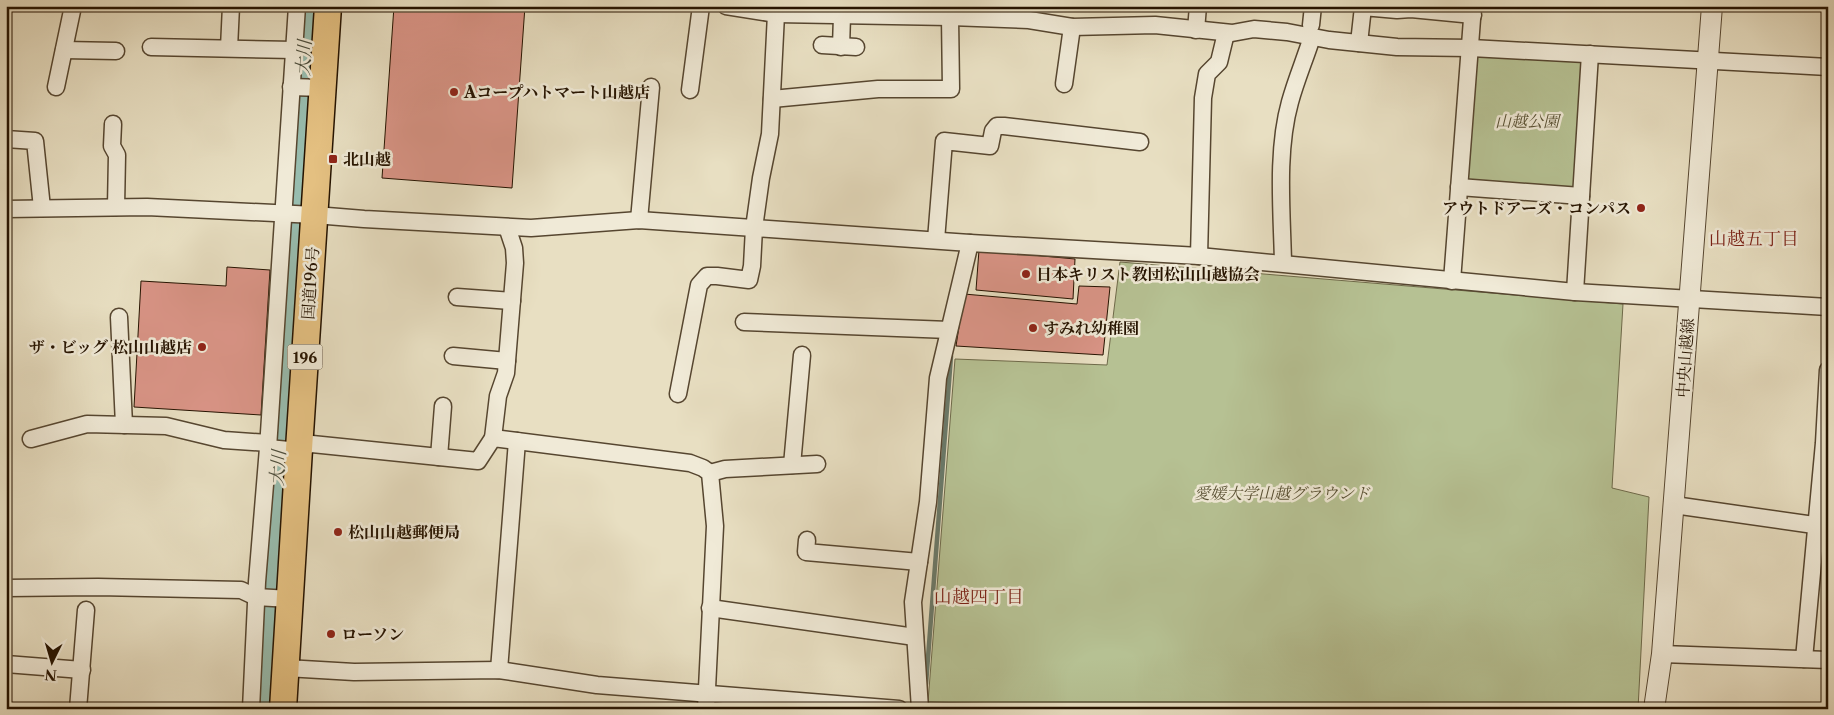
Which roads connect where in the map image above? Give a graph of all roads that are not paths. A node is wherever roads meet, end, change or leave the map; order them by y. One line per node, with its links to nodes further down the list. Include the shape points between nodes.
1 (73, 6): 26 (street)
2 (231, 6): 24 (street)
3 (297, 6): 27 (street)
4 (328, 6): 34 (highway, 国道196号 / 196)
5 (701, 6): 36 (street)
6 (726, 6): 14 (street)
7 (1198, 6): 18 (street)
8 (1313, 6): 19 (street)
9 (1712, 6): 30 (street, 中央山越線)
10 (1473, 10): 21 (street, via 1363,7); 25 (street)
11 (808, 11): 14 (street); 15 (street)
12 (861, 11): 15 (street); 16 (street)
13 (1029, 13): 16 (street); 17 (street)
14 (776, 14): 37 (street)
15 (842, 16): 22 (street, via 849,47)
16 (950, 17): 37 (street, via 951,89 878,89)
17 (1072, 27): 18 (street, via 1155,25); 32 (street)
18 (1196, 30): 20 (street)
19 (1312, 31): 20 (street, via 1254,29); 21 (street); 53 (street, via 1289,103 1284,135)
20 (1226, 33): 52 (street, via 1219,62 1208,74 1203,98)
21 (1359, 43): 25 (street)
22 (822, 45)
23 (151, 47): 24 (street)
24 (229, 48): 27 (street)
25 (1471, 48): 29 (street); 41 (street)
26 (64, 50): 28 (street); 33 (street)
27 (294, 50): 34 (street)
28 (116, 51)
29 (1590, 54): 30 (street); 42 (street)
30 (1708, 61): 31 (street); 57 (street, 中央山越線)
31 (1828, 67)
32 (1064, 84)
33 (56, 87)
34 (306, 87): 46 (highway, 国道196号 / 196)
35 (651, 87): 47 (street)
36 (690, 90)
37 (772, 99): 49 (street, via 770,134)
38 (113, 124): 43 (street, via 112,146 117,155)
39 (6, 139): 44 (street, via 36,141)
40 (1140, 142): 50 (street, via 1004,126 997,126 993,131 990,146 944,141)
41 (1460, 187): 42 (street); 54 (street)
42 (1581, 196): 55 (street)
43 (116, 207): 44 (street); 46 (street)
44 (42, 208): 45 (street)
45 (6, 210)
46 (297, 214): 48 (street); 74 (highway, 国道196号 / 196)
47 (639, 220): 48 (street); 49 (street)
48 (507, 227): 58 (street, via 514,248)
49 (754, 228): 50 (street); 67 (street, via 749,280 708,276 699,285)
50 (936, 240): 51 (street)
51 (970, 243): 52 (street); 62 (street)
52 (1199, 256): 53 (street)
53 (1282, 263): 54 (street)
54 (1452, 280): 55 (street)
55 (1575, 292): 57 (street)
56 (457, 297): 58 (street)
57 (1689, 298): 59 (street); 79 (street, 中央山越線)
58 (512, 300): 65 (street)
59 (1828, 307)
60 (119, 317): 69 (street)
61 (744, 322): 62 (street)
62 (949, 330): 82 (street, via 938,378 928,502)
63 (802, 355): 77 (street)
64 (453, 356): 65 (street)
65 (507, 361): 70 (street, via 498,396)
66 (1828, 370): 73 (street)
67 (678, 394)
68 (443, 406): 75 (street)
69 (124, 425): 71 (street, via 87,424); 74 (street, via 166,426 224,440)
70 (493, 438): 72 (street); 75 (street, via 478,461)
71 (31, 439)
72 (517, 441): 78 (street, via 690,464); 94 (street)
73 (1826, 443): 80 (street)
74 (279, 448): 75 (street, via 312,444); 84 (highway, 国道196号 / 196); 84 (street)
75 (439, 457)
76 (817, 464): 77 (street)
77 (792, 465): 78 (street, via 725,469)
78 (710, 473): 85 (street, via 716,526)
79 (1674, 505): 80 (street); 88 (street, 中央山越線)
80 (1821, 526): 89 (street)
81 (807, 540): 82 (street, via 806,552)
82 (919, 562): 87 (street, via 913,602)
83 (6, 588): 84 (street, via 98,586 241,590)
84 (271, 598): 92 (highway, 国道196号 / 196); 97 (street)
85 (710, 608): 87 (street); 95 (street)
86 (86, 610): 93 (street)
87 (915, 637): 100 (street)
88 (1662, 654): 89 (street); 101 (street, 中央山越線)
89 (1804, 659): 90 (street)
90 (1828, 660)
91 (6, 664): 93 (street)
92 (286, 668): 94 (street, via 354,672); 98 (highway, 国道196号 / 196)
93 (82, 670): 96 (street)
94 (499, 670): 95 (street)
95 (706, 701): 99 (street)
96 (78, 709)
97 (251, 709)
98 (283, 709)
99 (899, 709)
100 (920, 709)
101 (1654, 709)

